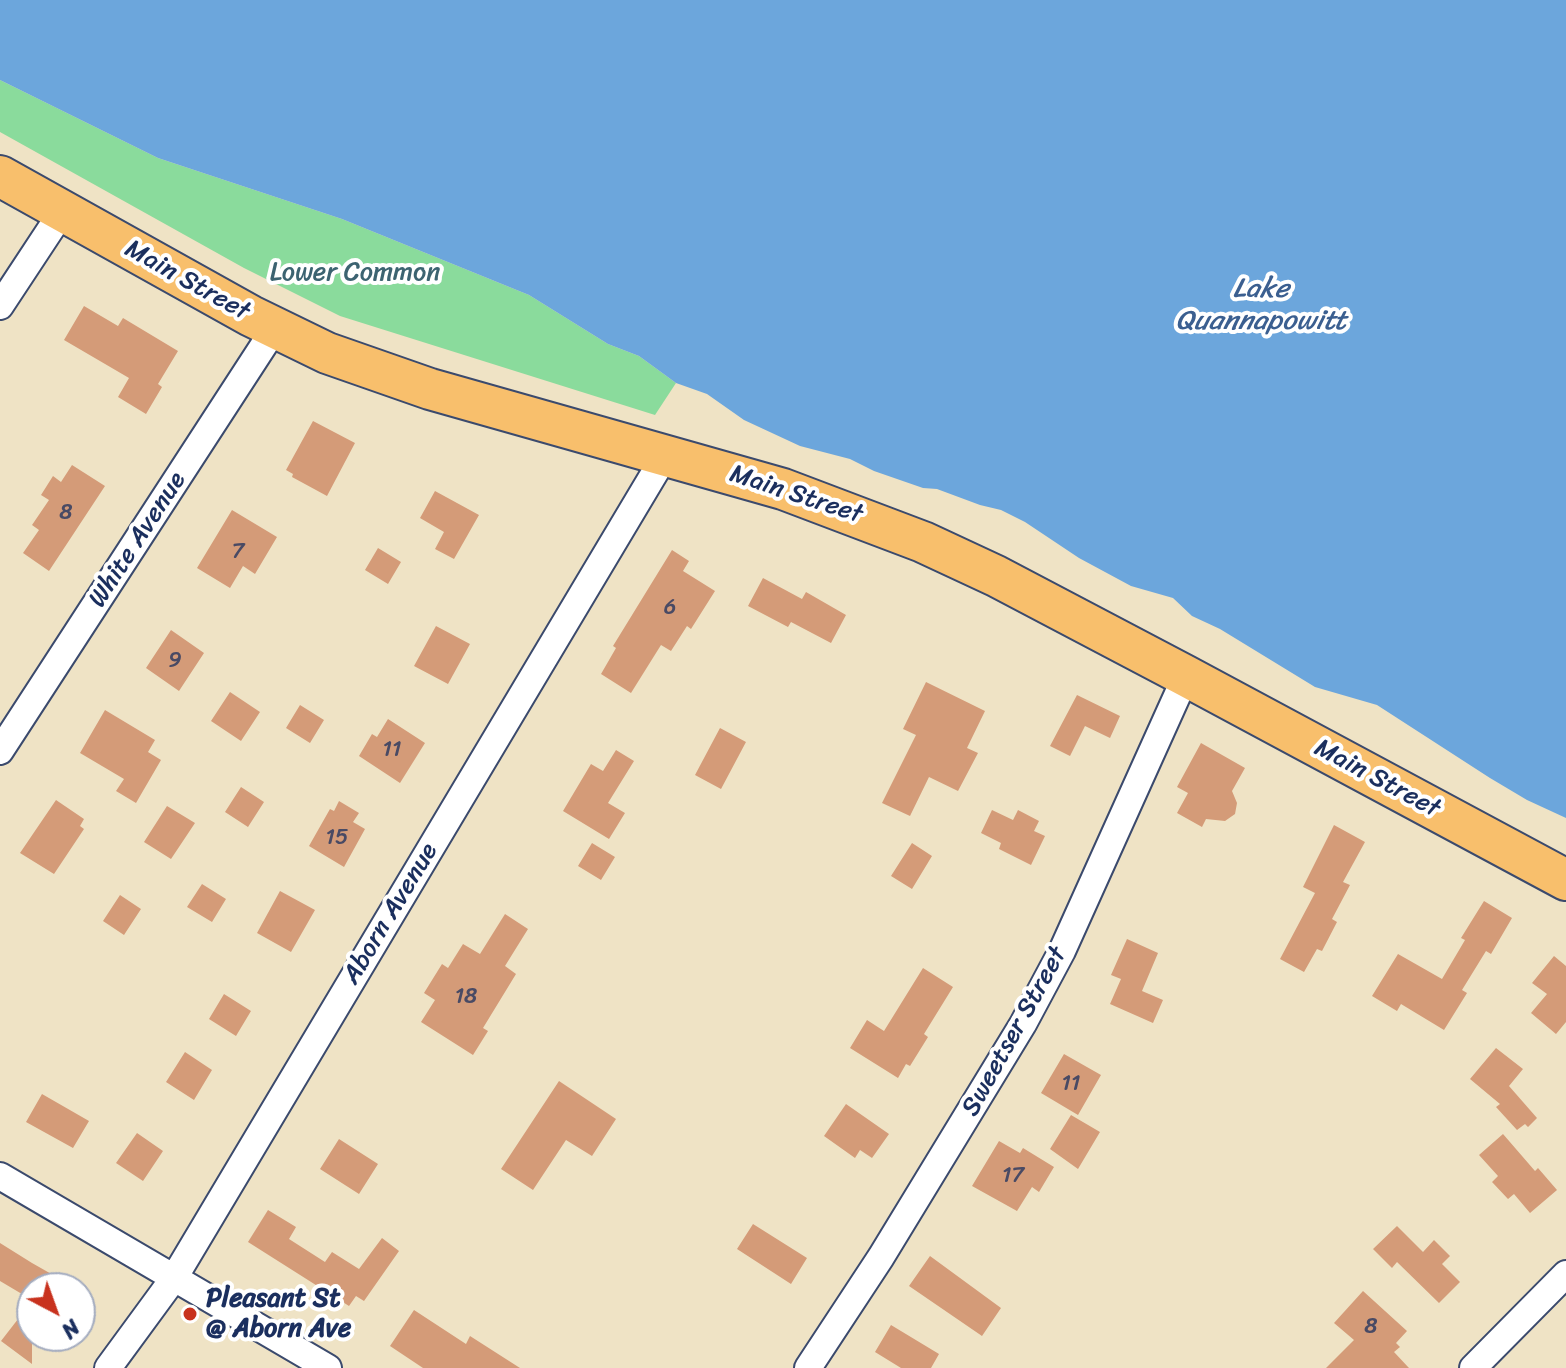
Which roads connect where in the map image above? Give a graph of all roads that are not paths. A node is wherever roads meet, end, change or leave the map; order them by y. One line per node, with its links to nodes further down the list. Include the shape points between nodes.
1 (0, 176): 2 (main road, Main Street)
2 (62, 212): 3 (street); 4 (main road, Main Street)
3 (0, 306)
4 (275, 328): 5 (main road, Main Street, via 407,382); 7 (street, White Avenue)
5 (666, 454): 6 (main road, Main Street, via 888,527 996,576); 11 (street, Aborn Avenue)
6 (1186, 676): 8 (main road, Main Street); 14 (street, Sweetser Street, via 1030,1012)
7 (0, 751)
8 (1566, 880)
9 (0, 1176): 11 (street)
10 (1566, 1274): 15 (street)
11 (174, 1278): 12 (street, Aborn Avenue); 13 (street)
12 (108, 1368)
13 (328, 1368)
14 (808, 1368)
15 (1473, 1368)

